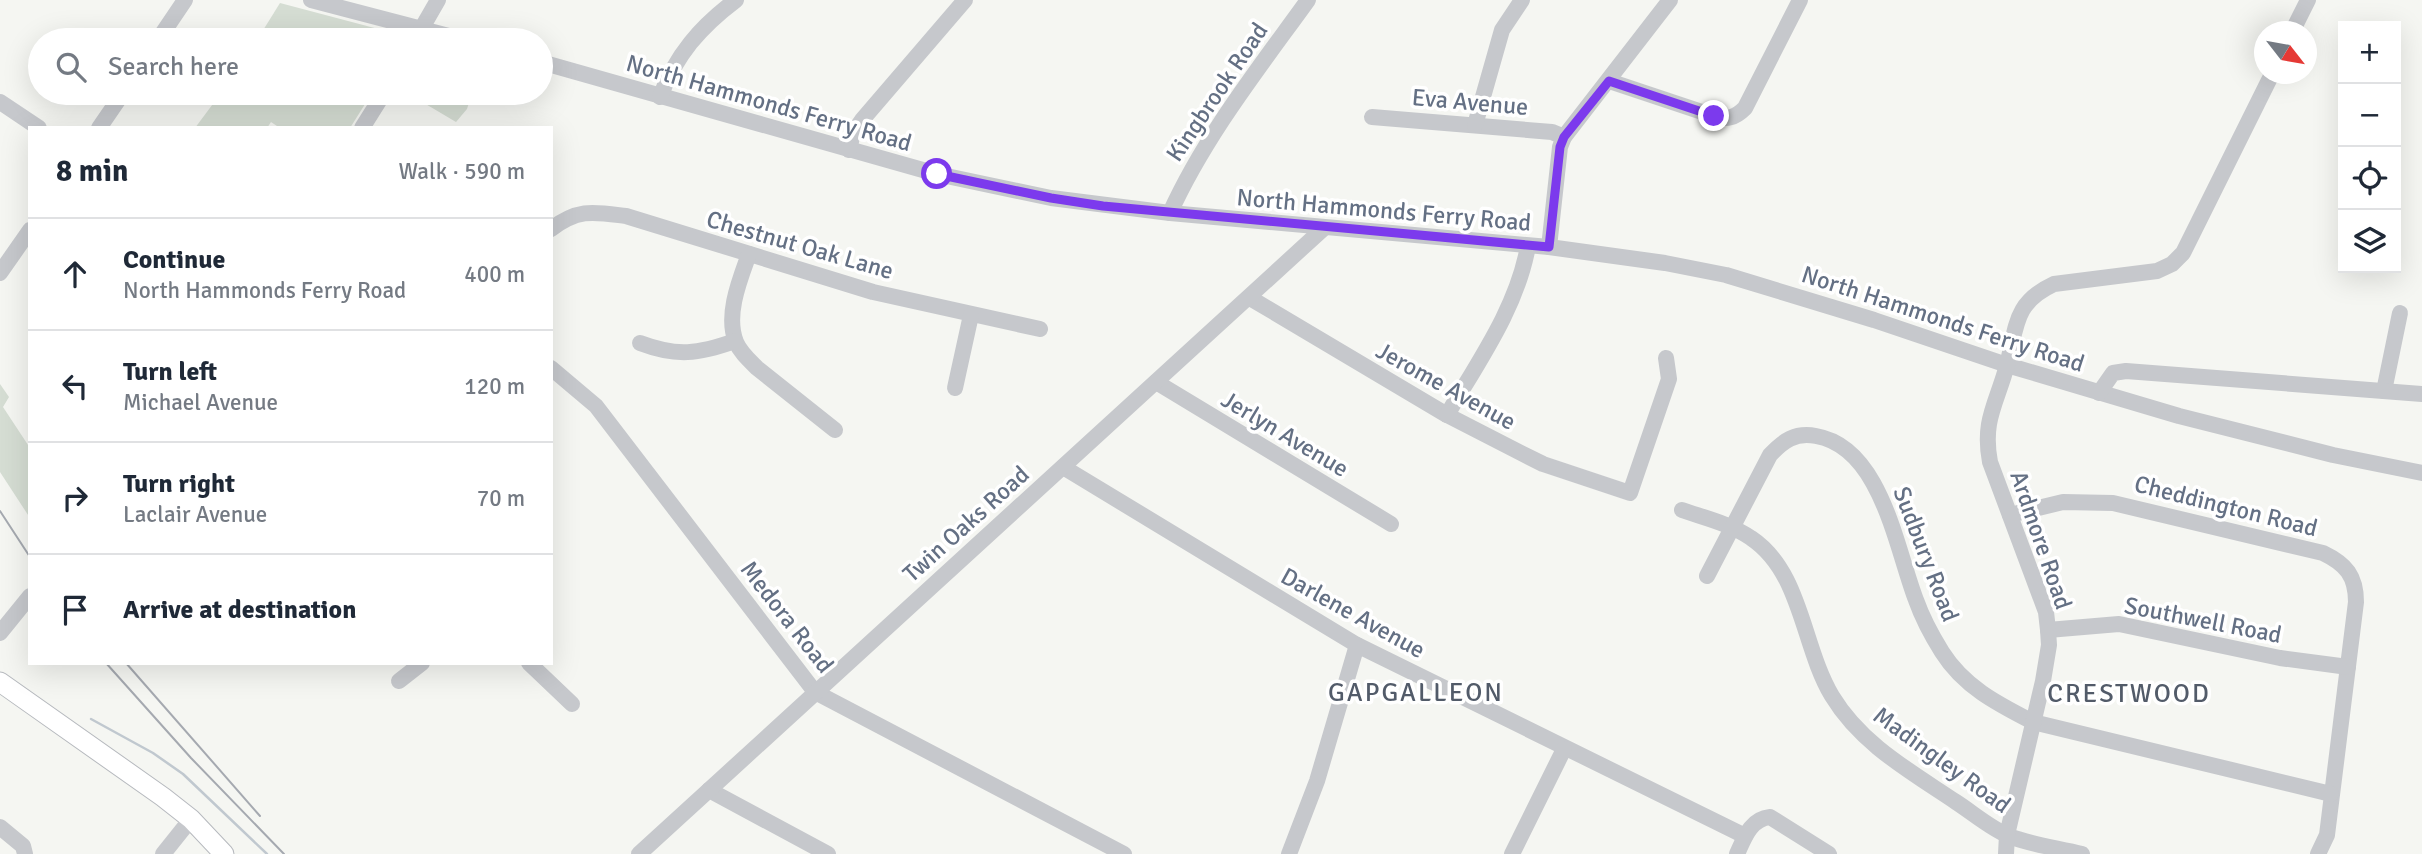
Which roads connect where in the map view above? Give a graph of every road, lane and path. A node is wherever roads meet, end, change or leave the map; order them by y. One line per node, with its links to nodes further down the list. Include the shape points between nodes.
1 (185, 0): 12 (street)
2 (311, 0): 13 (street)
3 (438, 0): 14 (street)
4 (736, 0): 18 (street, via 696,34)
5 (965, 0): 28 (street, via 862,120)
6 (1308, 0): 29 (street, Kingbrook Road, via 1238,97 1184,182)
7 (1522, 0): 23 (street, via 1502,30)
8 (1670, 0): 16 (street)
9 (1800, 0): 16 (street, via 1745,108 1732,118 1723,119)
10 (2308, 0): 11 (street)
11 (2298, 21)
12 (166, 28)
13 (399, 28)
14 (422, 28)
15 (553, 66): 18 (street, North Hammonds Ferry Road)
16 (1609, 81): 27 (street)
17 (2267, 84): 44 (street, Ardmore Road, via 2183,253 2157,271 2063,282 2040,290 2020,314)
18 (660, 97): 28 (street, North Hammonds Ferry Road)
19 (0, 102): 24 (street)
20 (115, 105): 25 (street)
21 (376, 105): 26 (street)
22 (1372, 117): 23 (street, Eva Avenue)
23 (1475, 125): 27 (street, Eva Avenue)
24 (36, 126)
25 (100, 126)
26 (363, 126)
27 (1564, 137): 34 (street)
28 (849, 150): 29 (street, North Hammonds Ferry Road, via 1051,198)
29 (1170, 213): 31 (street, North Hammonds Ferry Road)
30 (553, 228): 35 (street, Chestnut Oak Lane, via 594,211 626,216)
31 (1324, 228): 33 (street, North Hammonds Ferry Road); 37 (street, Twin Oaks Road)
32 (28, 233): 36 (street)
33 (1528, 246): 34 (street, North Hammonds Ferry Road); 51 (street, via 1525,267 1507,311)
34 (1549, 247): 44 (street, North Hammonds Ferry Road, via 1726,275)
35 (749, 254): 39 (street, Chestnut Oak Lane, via 873,292); 41 (street, via 736,294)
36 (0, 273)
37 (1250, 298): 46 (street, Twin Oaks Road); 51 (street, Jerome Avenue)
38 (2400, 313): 48 (street)
39 (971, 315): 40 (street, Chestnut Oak Lane); 47 (street)
40 (1040, 329)
41 (735, 341): 42 (street, via 691,353); 52 (street, via 757,368)
42 (640, 343)
43 (1666, 358): 51 (street, Jerome Avenue, via 1669,379 1630,493 1543,464)
44 (2007, 365): 49 (street, North Hammonds Ferry Road); 56 (street, Ardmore Road, via 1993,402 1987,438 1990,462)
45 (553, 370): 69 (street, Medora Road, via 596,406)
46 (1156, 382): 53 (street, Twin Oaks Road); 57 (street, Jerlyn Avenue)
47 (956, 388)
48 (2384, 391): 49 (street, via 2126,371 2113,373); 50 (street)
49 (2099, 393): 54 (street, North Hammonds Ferry Road, via 2333,455)
50 (2422, 394)
51 (1447, 415)
52 (835, 430)
53 (1063, 467): 63 (street, Darlene Avenue); 69 (street, Twin Oaks Road)
54 (2422, 473)
55 (1682, 510): 58 (street, Madingley Road)
56 (2010, 515): 61 (street, Ardmore Road, via 2046,612); 66 (street, Cheddington Road, via 2063,502 2113,503 2332,557 2351,574 2356,586)
57 (1391, 524)
58 (1733, 528): 59 (street, Sudbury Road); 71 (street, Sudbury Road, via 1770,455 1782,443 1809,434 1840,444 1852,452 1874,482 1916,601 1942,652 1964,680); 77 (street, Madingley Road, via 1761,545 1782,572 1820,673 1849,719 1893,759)
59 (1707, 576)
60 (28, 598): 62 (street)
61 (2048, 630): 66 (street, Southwell Road, via 2119,624 2280,658); 71 (street, Ardmore Road)
62 (0, 633)
63 (1357, 645): 72 (street, Darlene Avenue); 85 (street, via 1317,781)
64 (419, 665): 67 (street)
65 (531, 665): 70 (street)
66 (2348, 667): 74 (street, Cheddington Road)
67 (399, 681)
68 (0, 682): 75 (main road)
69 (815, 692): 73 (street, Twin Oaks Road); 84 (street, Medora Road)
70 (572, 704)
71 (2033, 722): 74 (street, Sudbury Road); 77 (street, Ardmore Road)
72 (1564, 749): 78 (street, Darlene Avenue); 86 (street)
73 (709, 790): 82 (street, Twin Oaks Road); 83 (street)
74 (2331, 794): 91 (street, Cheddington Road, via 2327,835)
75 (191, 819): 80 (street); 81 (main road)
76 (0, 827): 79 (street)
77 (2007, 835): 89 (street, Ardmore Road); 90 (street, Madingley Road)
78 (1745, 836): 87 (street); 88 (street, via 1757,821 1770,817)
79 (26, 853)
80 (163, 854)
81 (223, 854)
82 (639, 854)
83 (828, 854)
84 (1124, 854)
85 (1289, 854)
86 (1512, 854)
87 (1737, 854)
88 (1829, 854)
89 (2006, 854)
90 (2082, 854)
91 (2318, 854)

